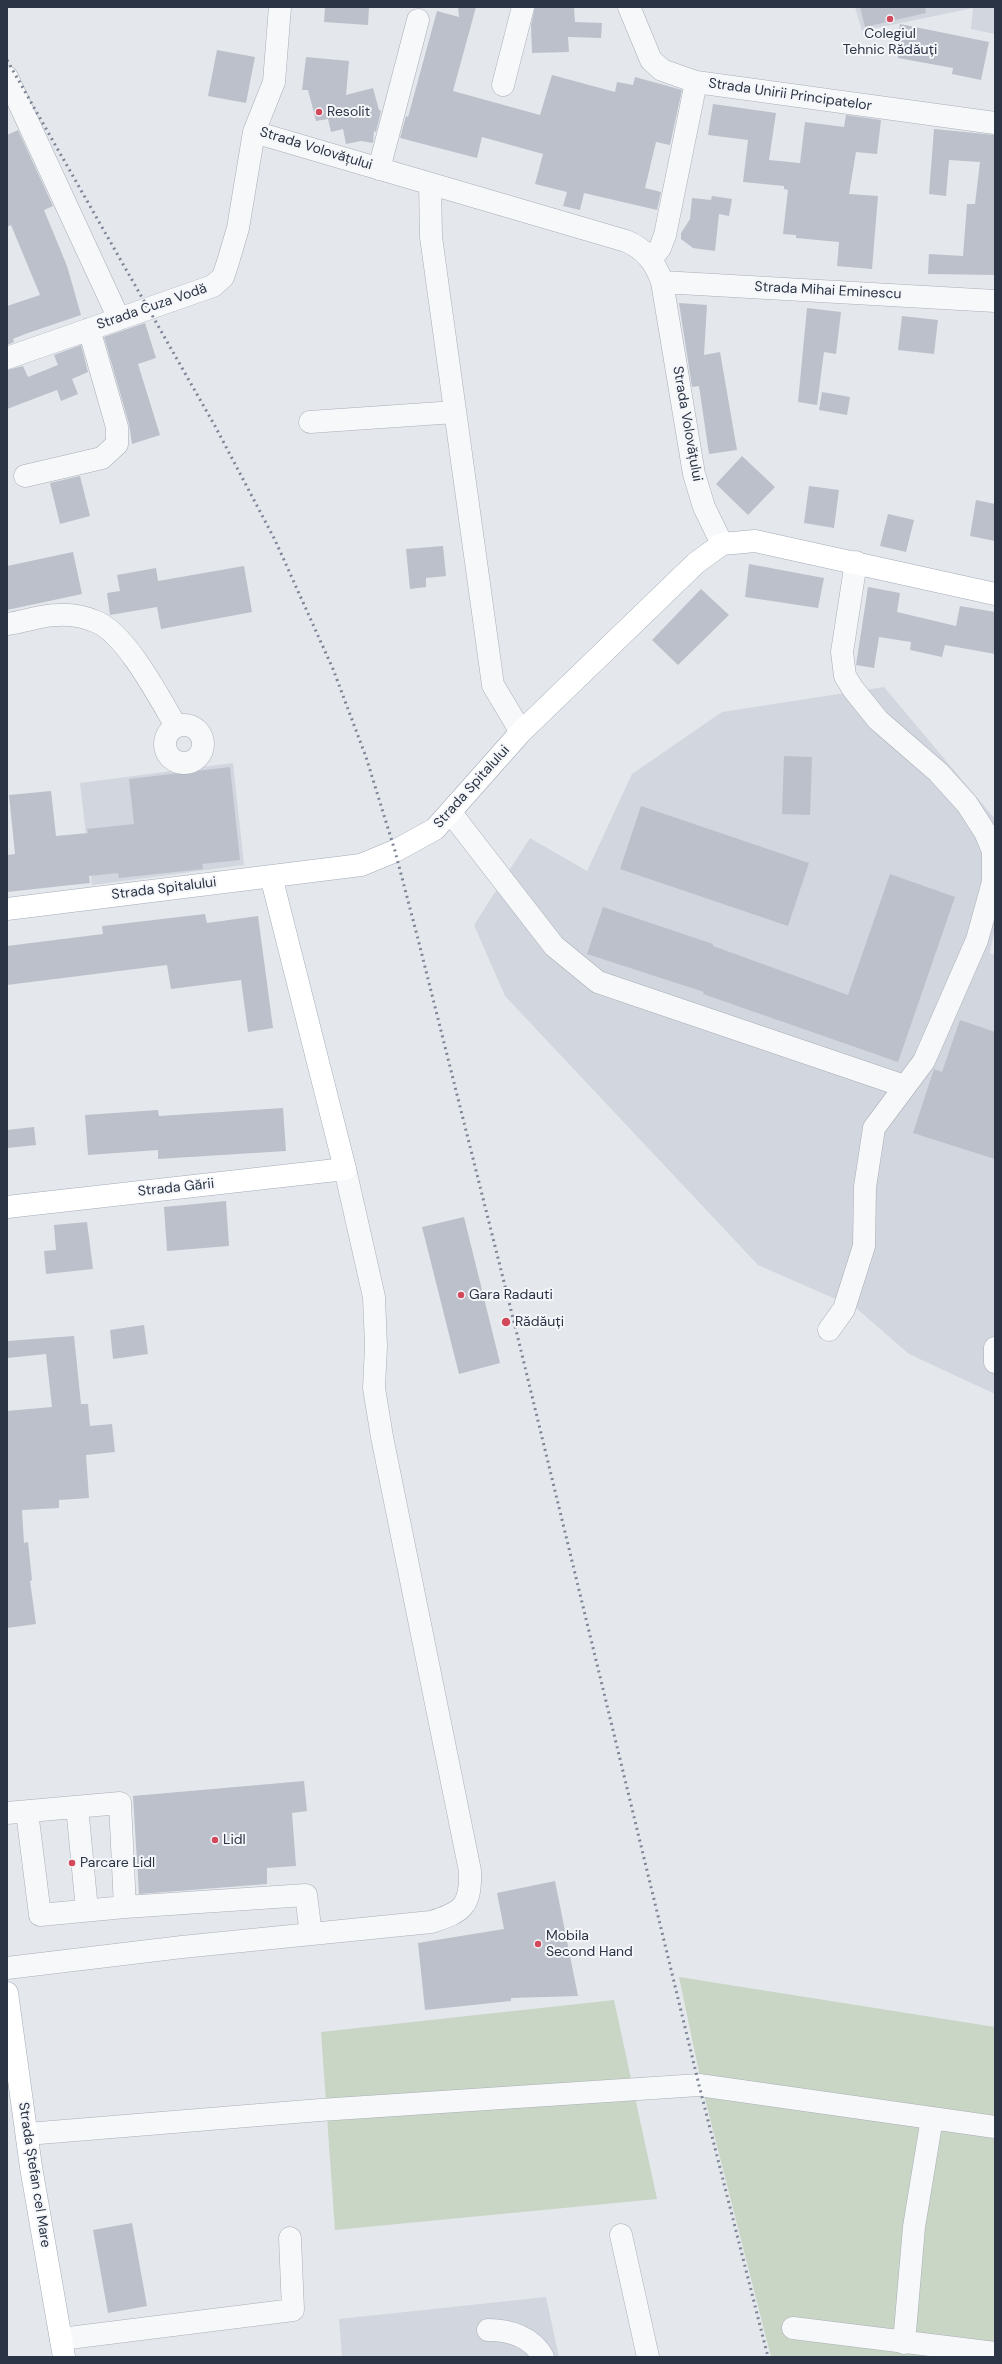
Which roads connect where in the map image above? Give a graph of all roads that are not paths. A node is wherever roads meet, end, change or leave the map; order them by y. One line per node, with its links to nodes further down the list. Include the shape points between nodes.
1 (280, 7): 9 (street, Strada Volovățului, via 274,82)
2 (523, 7): 7 (street)
3 (629, 7): 6 (street, via 651,60 662,70)
4 (418, 20): 10 (street)
5 (7, 77): 15 (street)
6 (696, 82): 8 (street, Strada Unirii Principatelor); 12 (street, Strada Unirii Principatelor, via 665,235 660,248)
7 (503, 85)
8 (995, 123)
9 (254, 132): 10 (street, Strada Volovățului); 15 (street, Strada Cuza Vodă, via 238,228 223,277 213,286)
10 (379, 169): 11 (street, Strada Volovățului)
11 (430, 184): 12 (street, Strada Volovățului, via 626,241 637,246); 18 (street, via 431,237)
12 (651, 259): 13 (street, Strada Volovățului)
13 (662, 282): 14 (street, Strada Mihai Eminescu); 21 (street, Strada Volovățului, via 694,474 704,506)
14 (995, 301)
15 (119, 319): 16 (street, Strada Cuza Vodă)
16 (89, 329): 17 (street, Strada Cuza Vodă); 20 (street, via 117,427 117,444 102,458)
17 (7, 358)
18 (455, 412): 19 (street); 26 (street, via 493,686)
19 (310, 422)
20 (25, 476)
21 (722, 544): 22 (main road, via 755,541); 26 (main road, Strada Spitalului, via 696,563)
22 (856, 562): 23 (main road); 30 (street, via 842,652 845,676 852,689 878,720 938,772 967,804 985,832 993,851 993,882 977,940 924,1061)
23 (995, 594)
24 (7, 624): 25 (street, via 58,615 78,616 98,622 115,635)
25 (176, 726)
26 (522, 732): 27 (main road, Strada Spitalului)
27 (451, 813): 28 (main road, Strada Spitalului, via 435,829 419,839 361,865); 30 (street, via 554,946 598,982)
28 (271, 876): 29 (main road, Strada Spitalului); 31 (main road)
29 (7, 909)
30 (904, 1086): 33 (street, via 874,1128 865,1187 864,1246 844,1309)
31 (345, 1169): 32 (main road, Strada Gării); 40 (street, via 374,1297 374,1388 382,1437 470,1871 470,1888 468,1900 461,1910 432,1922)
32 (7, 1207)
33 (829, 1330)
34 (995, 1348): 35 (street)
35 (995, 1362)
36 (77, 1807): 37 (street); 38 (street, via 120,1804); 39 (street)
37 (17, 1812): 39 (street, via 40,1915)
38 (125, 1907): 39 (street); 40 (street, via 306,1895)
39 (87, 1910)
40 (311, 1934): 41 (street)
41 (7, 1968)
42 (7, 1993): 45 (main road, Strada Ștefan cel Mare)
43 (932, 2118): 44 (street); 45 (street, via 699,2085 320,2110); 50 (street, via 914,2227)
44 (995, 2127)
45 (27, 2134): 51 (main road, Strada Ștefan cel Mare)
46 (621, 2235): 54 (street)
47 (290, 2238): 51 (street, via 293,2310)
48 (793, 2328): 50 (street)
49 (488, 2330): 53 (street, via 505,2330 524,2337)
50 (904, 2343): 52 (street)
51 (63, 2348)
52 (995, 2353)
53 (543, 2357)
54 (648, 2357)

